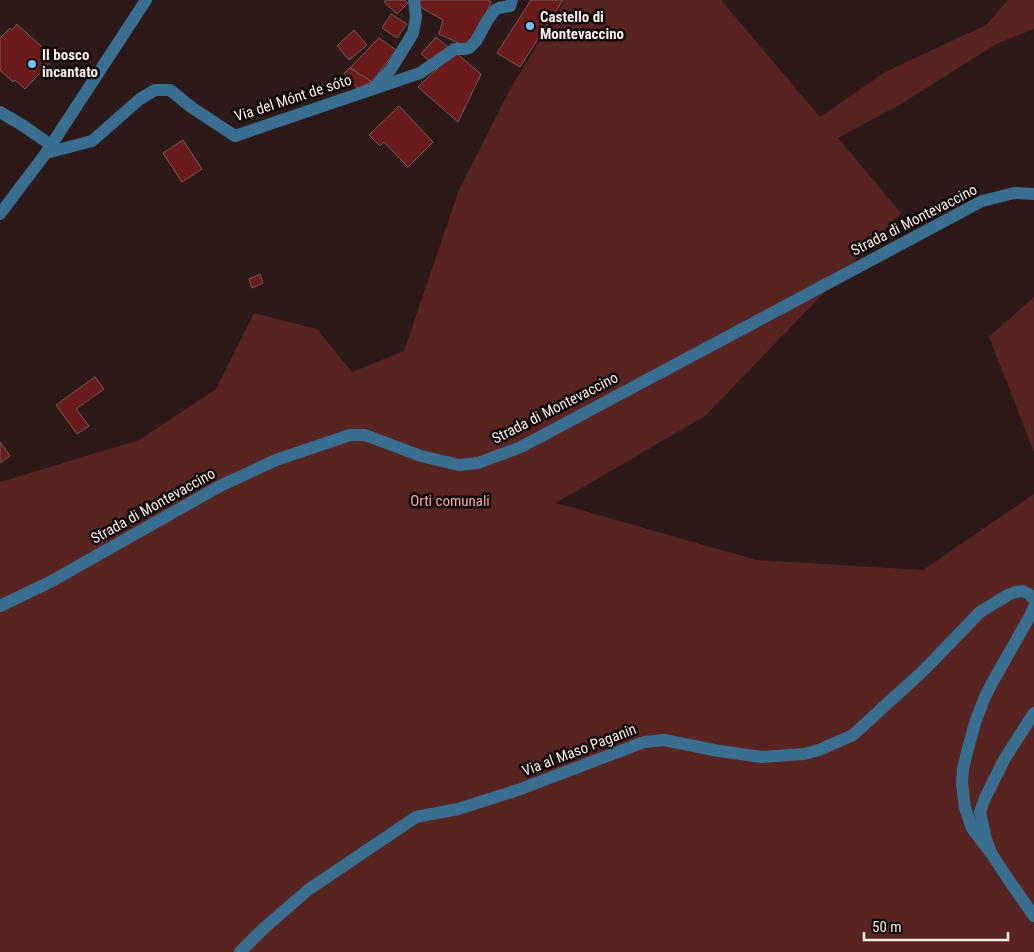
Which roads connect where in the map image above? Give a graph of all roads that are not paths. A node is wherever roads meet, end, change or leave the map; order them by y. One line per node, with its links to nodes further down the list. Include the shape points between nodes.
1 (146, 0): 6 (street)
2 (414, 0): 4 (street, Via del Mónt de sóto, via 416,18 413,33 391,69)
3 (512, 0): 4 (street, Via del Mónt de sóto, via 510,6 495,10 469,48 455,50 420,73)
4 (373, 89): 6 (street, Via del Mónt de sóto, via 235,136 170,90 155,90 140,98 92,141)
5 (0, 112): 6 (street)
6 (48, 149): 8 (street)
7 (1034, 194): 10 (street, Strada di Montevaccino, via 1014,193 982,202 521,447 478,463 459,465 421,456 365,435 350,435 276,460 220,486 50,582)
8 (0, 214)
9 (1034, 600): 15 (street, Via al Maso Paganin, via 1029,594 1015,592 980,612 924,670 853,735 819,750 762,758 664,740 644,742 518,790 458,809 416,817 308,890)
10 (0, 606)
11 (1034, 607): 13 (street, via 984,699 963,768 965,808 972,828)
12 (1034, 713): 13 (street, via 1005,758 980,812)
13 (991, 853): 14 (street)
14 (1034, 916)
15 (240, 952)

